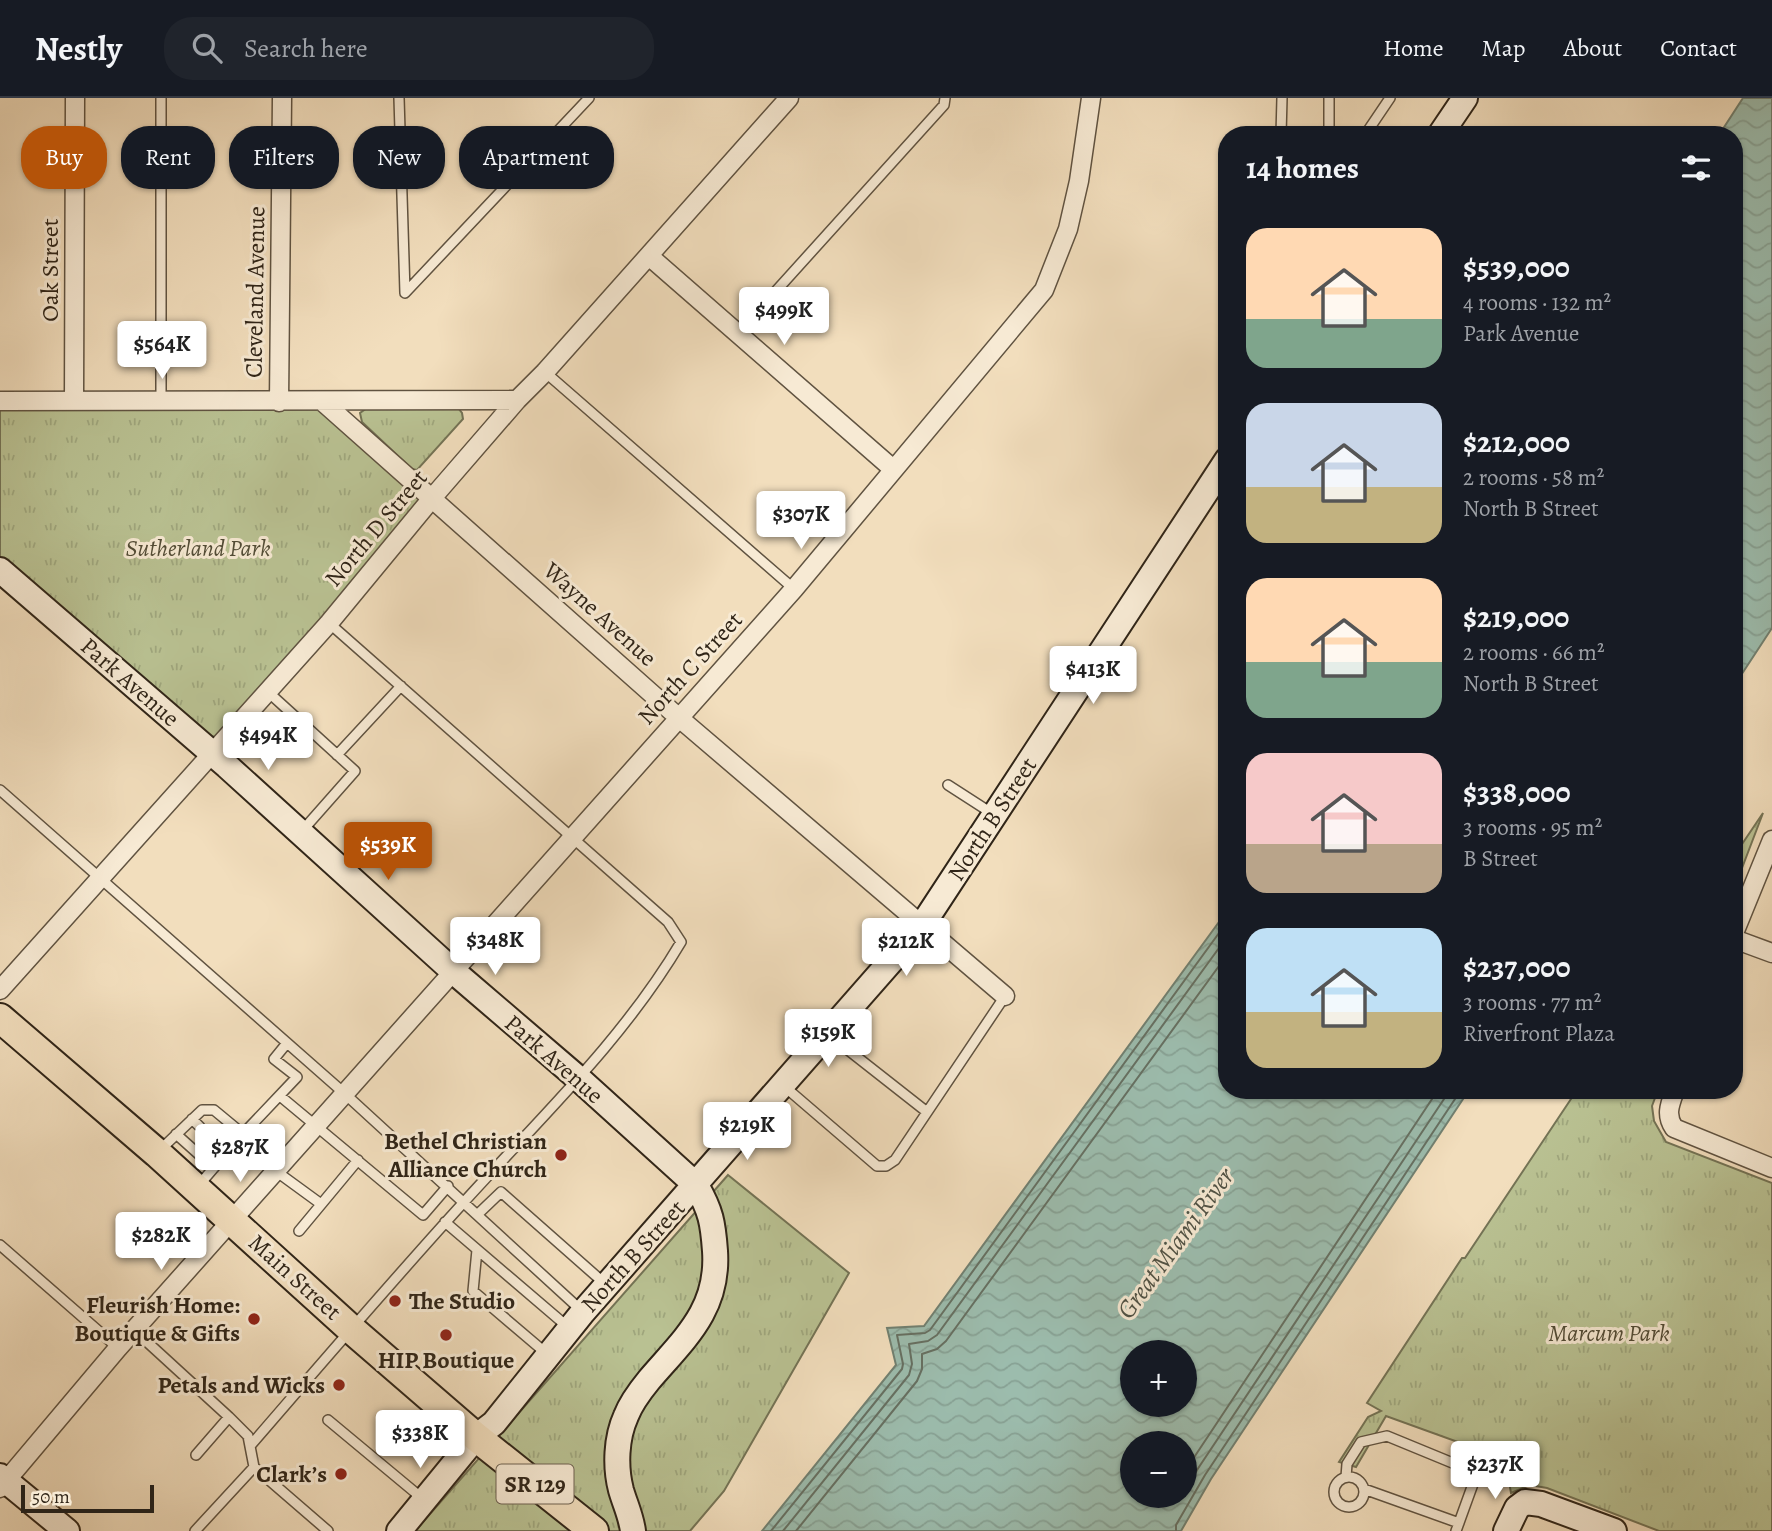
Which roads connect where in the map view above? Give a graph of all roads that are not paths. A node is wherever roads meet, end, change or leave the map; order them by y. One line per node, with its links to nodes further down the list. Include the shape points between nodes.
1 (75, 98): 22 (street, Oak Street)
2 (161, 98): 23 (lane)
3 (282, 98): 24 (street, Cleveland Avenue)
4 (399, 98): 5 (lane, via 405,293)
5 (589, 98)
6 (789, 98): 17 (street, North D Street)
7 (945, 98): 18 (lane, via 944,105)
8 (1091, 98): 26 (street, North C Street, via 1068,229 1044,290)
9 (1282, 98): 13 (lane)
10 (1329, 98): 14 (lane)
11 (1390, 98): 15 (lane)
12 (1465, 98): 16 (main road)
13 (1281, 126)
14 (1329, 126)
15 (1371, 126)
16 (1446, 126)
17 (649, 256): 18 (street); 19 (street, North D Street)
18 (738, 333): 26 (street)
19 (545, 372): 20 (street, North D Street); 30 (lane)
20 (517, 400): 25 (street); 28 (street, North D Street)
21 (0, 401): 22 (street)
22 (74, 401): 23 (street)
23 (161, 401): 24 (street)
24 (279, 402): 25 (street)
25 (323, 402): 28 (street, Wayne Avenue)
26 (893, 469): 30 (street, North C Street)
27 (1218, 474): 39 (main road, North B Street)
28 (433, 497): 31 (street, North D Street); 34 (street, Wayne Avenue)
29 (0, 570): 35 (main road, Park Avenue)
30 (794, 589): 34 (street, North C Street)
31 (329, 623): 32 (lane); 33 (street, North D Street)
32 (401, 686): 36 (lane); 41 (lane)
33 (267, 691): 35 (street, North D Street); 36 (lane)
34 (678, 717): 41 (street, North C Street); 45 (street, Wayne Avenue)
35 (211, 752): 40 (main road, Park Avenue); 43 (street, North D Street)
36 (337, 755): 40 (lane, via 355,771)
37 (948, 785): 39 (lane)
38 (0, 790): 43 (lane)
39 (995, 815): 45 (main road, North B Street)
40 (300, 832): 48 (main road, Park Avenue)
41 (573, 838): 48 (street, North C Street); 54 (lane, via 668,922 681,942 656,985)
42 (1772, 840): 44 (street)
43 (99, 878): 49 (street, North D Street); 53 (lane)
44 (1743, 911)
45 (921, 927): 50 (street, Wayne Avenue); 52 (main road, North B Street)
46 (1743, 942): 47 (street)
47 (1772, 953)
48 (453, 971): 54 (main road, Park Avenue); 56 (street, North C Street)
49 (0, 990)
50 (1005, 996): 59 (lane)
51 (0, 1018): 65 (main road, Main Street / SR 129)
52 (828, 1034): 55 (main road, North B Street); 59 (lane)
53 (287, 1043): 56 (lane); 57 (lane, via 274,1059 297,1077)
54 (579, 1079): 72 (main road, Park Avenue); 74 (lane)
55 (783, 1086): 59 (lane, via 877,1166 895,1160); 72 (main road, North B Street)
56 (344, 1093): 61 (street, North C Street); 73 (lane)
57 (281, 1096): 61 (lane); 63 (lane)
58 (1672, 1099): 69 (street, via 1668,1120 1674,1128)
59 (928, 1112)
60 (192, 1119): 62 (lane); 63 (lane, via 202,1110 214,1110); 65 (lane)
61 (315, 1125): 68 (lane); 70 (street, North C Street)
62 (200, 1127)
63 (243, 1134): 64 (lane)
64 (236, 1142): 67 (lane); 70 (lane)
65 (166, 1144): 71 (main road, Main Street / SR 129)
66 (220, 1144): 67 (lane)
67 (229, 1151): 71 (lane)
68 (358, 1160): 73 (lane, via 423,1214); 75 (lane)
69 (1772, 1168)
70 (275, 1172): 75 (lane); 77 (street, North C Street)
71 (205, 1179): 77 (main road, Main Street / SR 129)
72 (696, 1185): 82 (main road, North B Street); 104 (main road, Park Avenue, via 712,1222 714,1282 702,1317 626,1415 618,1472)
73 (448, 1186): 74 (lane)
74 (464, 1201): 76 (lane); 78 (lane)
75 (321, 1204): 79 (lane)
76 (478, 1214): 82 (lane, via 501,1192); 83 (lane)
77 (232, 1221): 84 (main road, Main Street / SR 129); 85 (street, North C Street)
78 (446, 1222): 81 (lane); 84 (lane)
79 (299, 1231)
80 (0, 1245): 86 (lane)
81 (477, 1250): 83 (lane); 87 (lane, via 473,1291)
82 (607, 1286): 83 (main road, North B Street)
83 (576, 1320): 87 (main road, North B Street)
84 (351, 1329): 90 (main road, Main Street / SR 129); 91 (lane)
85 (134, 1330): 86 (street, North C Street); 88 (lane)
86 (117, 1348): 95 (street, North C Street)
87 (549, 1355): 90 (main road, North B Street, via 494,1423)
88 (229, 1417): 91 (lane, via 248,1436); 92 (lane)
89 (328, 1420): 97 (lane)
90 (476, 1437): 97 (main road, North B Street); 103 (main road, Main Street / SR 129)
91 (250, 1446): 93 (lane)
92 (196, 1455)
93 (254, 1467): 100 (lane); 101 (lane)
94 (1346, 1477): 96 (lane, via 1358,1479); 96 (lane, via 1334,1489 1340,1505 1357,1505); 98 (lane, via 1347,1464 1361,1442 1388,1436 1477,1473)
95 (2, 1482): 99 (main road)
96 (1364, 1489): 98 (lane)
97 (424, 1500): 102 (main road, North B Street)
98 (1457, 1527)
99 (67, 1531)
100 (195, 1531)
101 (328, 1531)
102 (399, 1531)
103 (594, 1531)
104 (633, 1531)
105 (1506, 1531): 106 (main road, via 1525,1502)
106 (1614, 1531)

